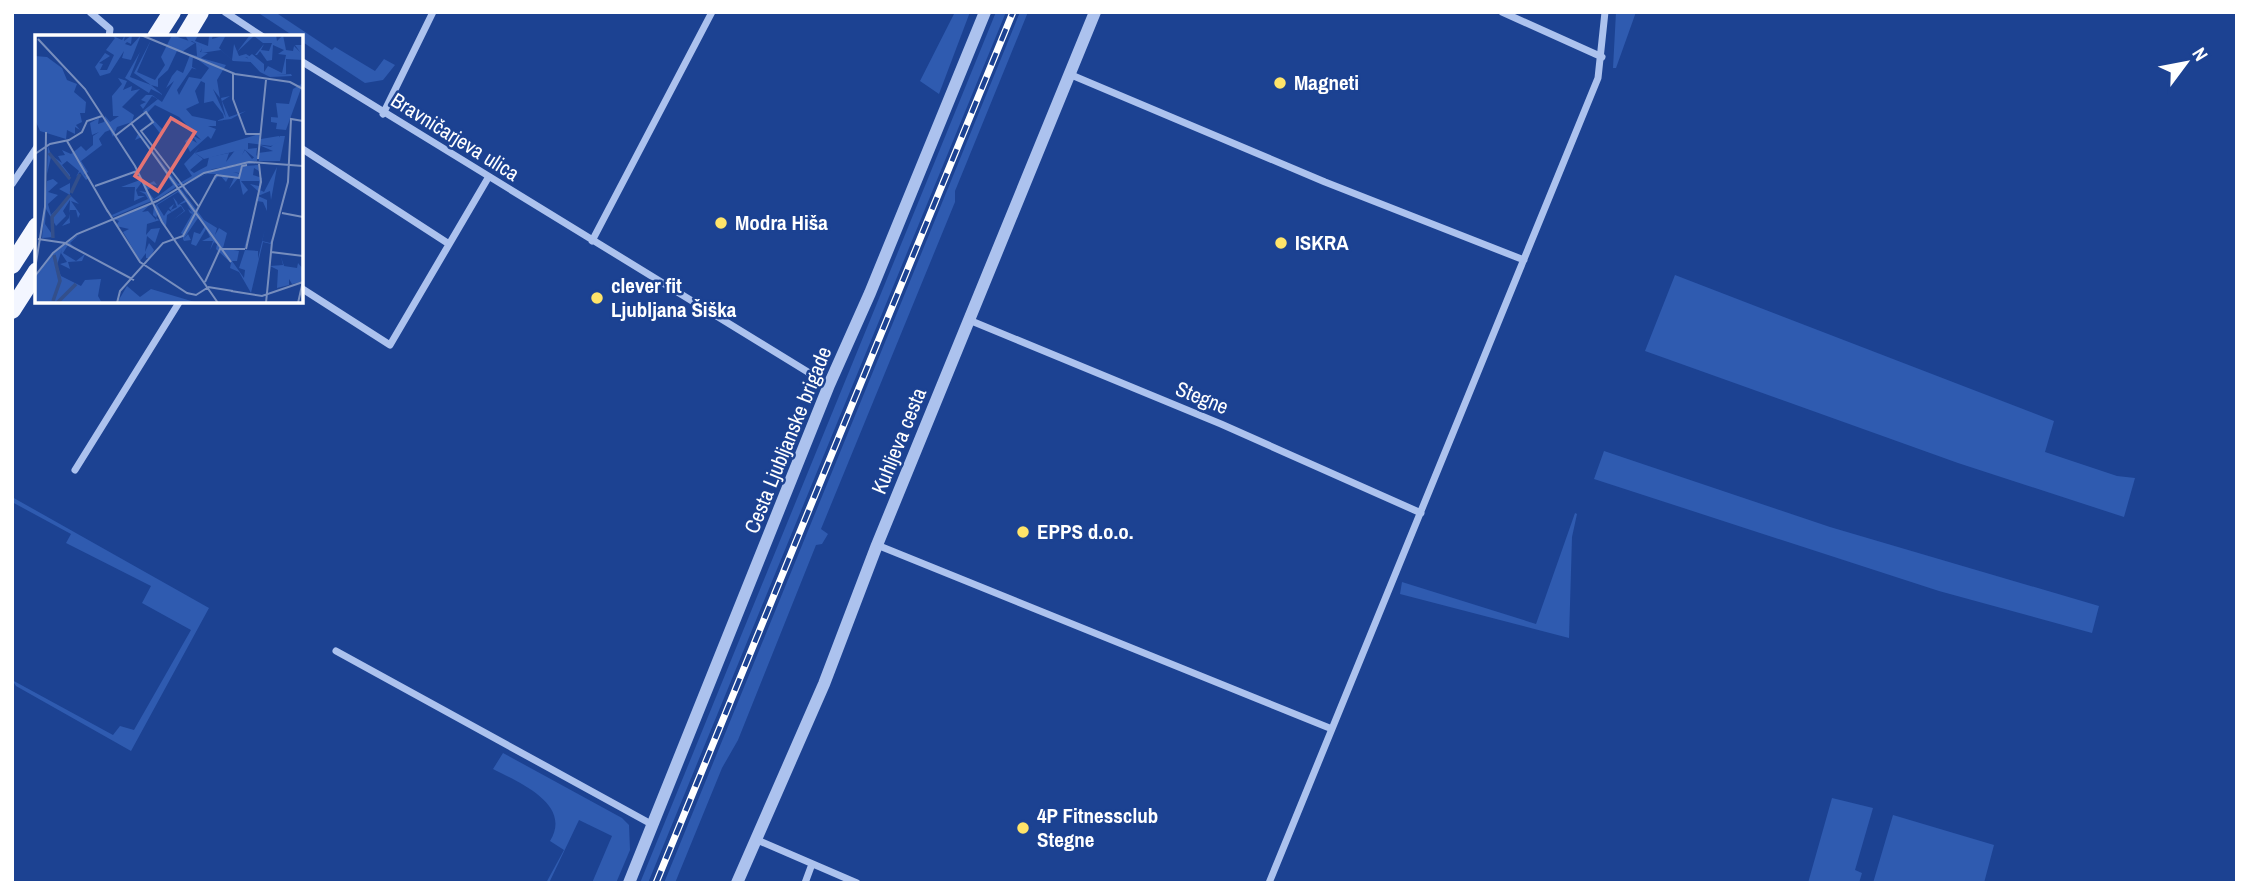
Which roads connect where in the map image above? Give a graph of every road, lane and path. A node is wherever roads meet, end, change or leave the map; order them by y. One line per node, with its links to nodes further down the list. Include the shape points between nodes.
1 (90, 12): 11 (street, via 110,29)
2 (172, 12): 12 (main road)
3 (200, 12): 13 (main road)
4 (225, 12): 14 (street)
5 (433, 12): 18 (street)
6 (712, 12): 24 (street)
7 (985, 12): 33 (street, Cesta Ljubljanske brigade)
8 (1095, 12): 17 (street, Kuhljeva cesta)
9 (1502, 12): 15 (street)
10 (1605, 12): 15 (street)
11 (109, 35)
12 (157, 35)
13 (186, 35)
14 (260, 35)
15 (1601, 57): 26 (street, via 1598,78)
16 (303, 62): 18 (street, Bravničarjeva ulica)
17 (1069, 74): 26 (street); 32 (street, Kuhljeva cesta)
18 (383, 114): 21 (street, Bravničarjeva ulica)
19 (303, 149): 25 (street)
20 (35, 150): 22 (street)
21 (488, 178): 24 (street, Bravničarjeva ulica); 25 (street)
22 (12, 184)
23 (35, 229): 27 (main road)
24 (592, 241): 33 (street, Bravničarjeva ulica)
25 (449, 244): 29 (street, via 390,345)
26 (1524, 260): 35 (street)
27 (12, 265)
28 (35, 274): 31 (main road)
29 (303, 289)
30 (179, 303): 34 (street)
31 (12, 310)
32 (968, 320): 35 (street, Stegne); 36 (street, Kuhljeva cesta)
33 (828, 385): 39 (street, Cesta Ljubljanske brigade)
34 (75, 470)
35 (1421, 513): 38 (street)
36 (877, 545): 38 (street); 40 (street, Kuhljeva cesta, via 824,684)
37 (336, 651): 39 (street)
38 (1332, 729): 46 (street)
39 (653, 825): 42 (street, Cesta Ljubljanske brigade)
40 (754, 839): 41 (street); 43 (street, Kuhljeva cesta)
41 (812, 864): 44 (street); 45 (street)
42 (629, 883)
43 (737, 883)
44 (805, 883)
45 (857, 883)
46 (1269, 883)

